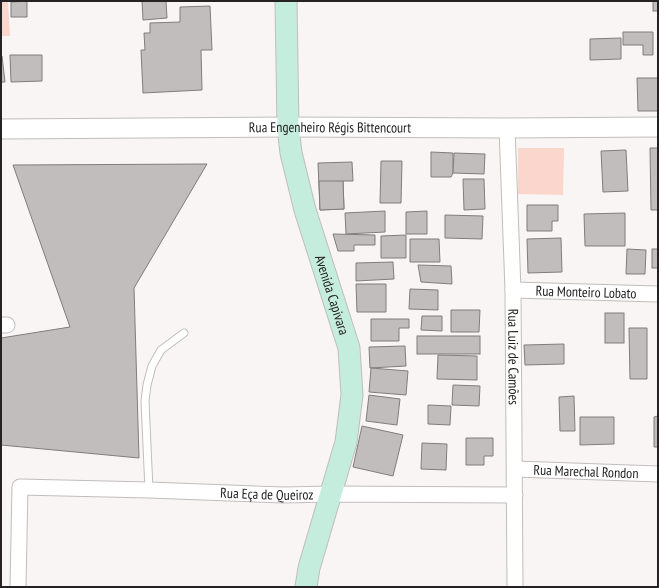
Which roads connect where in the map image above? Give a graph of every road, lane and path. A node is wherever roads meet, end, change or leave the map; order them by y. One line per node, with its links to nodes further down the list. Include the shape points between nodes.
1 (286, 1): 2 (main road, Avenida Capivara)
2 (288, 127): 4 (street, Rua Engenheiro Régis Bittencourt); 5 (street, Rua Engenheiro Régis Bittencourt); 12 (main road, Avenida Capivara, via 291,153 305,210 349,348 352,395 346,442)
3 (658, 127): 4 (street, Rua Engenheiro Régis Bittencourt)
4 (507, 128): 6 (street, Rua Luiz de Camões)
5 (1, 129)
6 (513, 290): 7 (street, Rua Monteiro Lobato); 9 (street, Rua Luiz de Camões)
7 (658, 294)
8 (184, 333): 11 (lane, via 161,350 152,366 147,385 145,401)
9 (515, 469): 10 (street, Rua Marechal Rondon); 13 (street, Rua Luiz de Camões)
10 (658, 474)
11 (149, 490): 12 (street, Rua Eça de Queiroz, via 284,495); 14 (street, Rua Eça de Queiroz, via 20,487)
12 (331, 494): 13 (street, Rua Eça de Queiroz); 15 (main road, Avenida Capivara, via 309,568)
13 (515, 495): 16 (street, Rua Luiz de Camões)
14 (18, 587)
15 (306, 587)
16 (515, 587)

